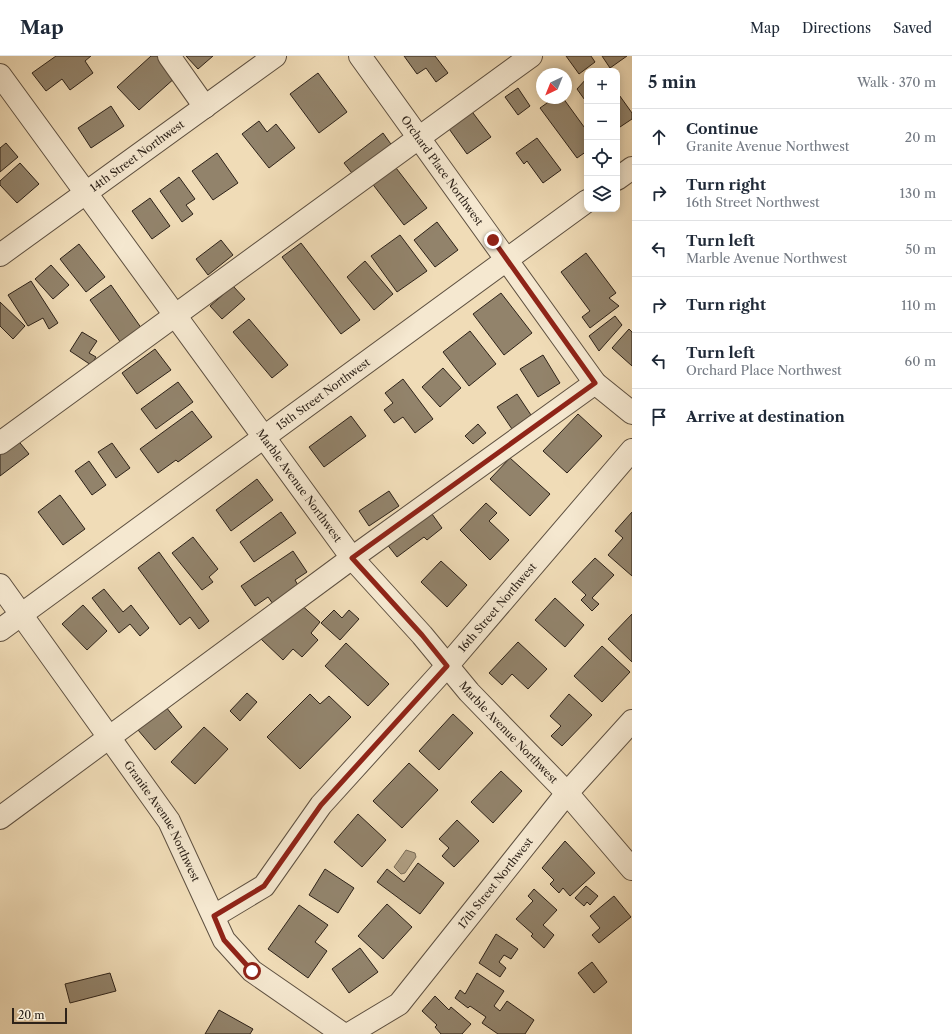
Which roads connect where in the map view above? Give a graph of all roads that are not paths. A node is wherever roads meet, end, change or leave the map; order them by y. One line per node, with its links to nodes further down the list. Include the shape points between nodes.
1 (169, 56): 6 (street)
2 (275, 56): 6 (street, 14th Street Northwest)
3 (360, 56): 7 (street, Orchard Place Northwest)
4 (531, 56): 7 (street)
5 (0, 75): 10 (street, Marble Avenue Northwest)
6 (205, 107): 10 (street, 14th Street Northwest)
7 (419, 137): 13 (street, Orchard Place Northwest); 14 (street)
8 (632, 168): 9 (street)
9 (620, 177)
10 (86, 193): 12 (street, 14th Street Northwest); 14 (street, Marble Avenue Northwest)
11 (584, 203): 13 (street, 15th Street Northwest)
12 (0, 255)
13 (507, 259): 15 (street, Orchard Place Northwest); 17 (street, 15th Street Northwest)
14 (176, 314): 17 (street, Marble Avenue Northwest); 18 (street)
15 (595, 383): 16 (street, Orchard Place Northwest); 20 (street)
16 (632, 413)
17 (264, 436): 20 (street, Marble Avenue Northwest); 22 (street, 15th Street Northwest)
18 (0, 443)
19 (632, 450): 24 (street, 16th Street Northwest)
20 (352, 558): 24 (street, Marble Avenue Northwest); 26 (street)
21 (0, 584): 22 (street, Granite Avenue Northwest)
22 (22, 614): 23 (street, 15th Street Northwest); 26 (street, Granite Avenue Northwest)
23 (0, 630)
24 (447, 666): 27 (street, Marble Avenue Northwest); 30 (street, 16th Street Northwest, via 321,805 264,886)
25 (632, 721): 27 (street, 17th Street Northwest)
26 (110, 738): 28 (street); 30 (street, Granite Avenue Northwest, via 169,821)
27 (567, 793): 29 (street, Marble Avenue Northwest); 32 (street, 17th Street Northwest, via 399,1004)
28 (0, 818)
29 (632, 869)
30 (214, 916): 31 (street, Granite Avenue Northwest, via 224,940 252,971)
31 (343, 1034)
32 (349, 1034)

